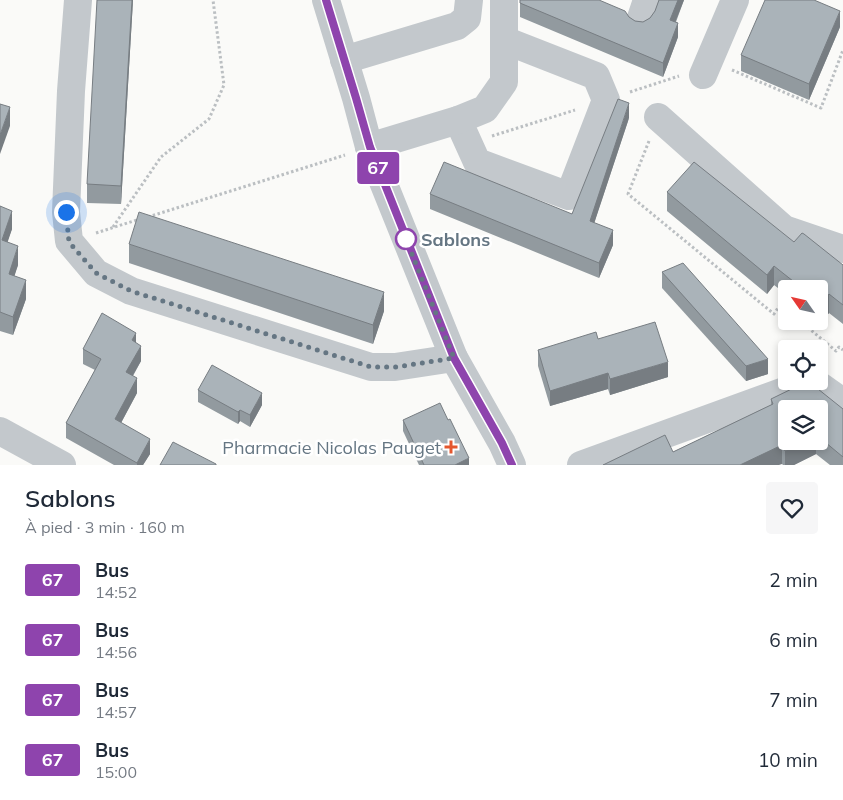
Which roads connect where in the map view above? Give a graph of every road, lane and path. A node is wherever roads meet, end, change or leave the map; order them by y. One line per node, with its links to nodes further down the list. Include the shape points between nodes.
1 (78, 0): 14 (street, via 66,212)
2 (213, 0): 13 (path, via 224,85 209,119 162,157)
3 (326, 0): 8 (street)
4 (469, 0): 8 (street, via 467,18 457,26)
5 (504, 0): 7 (street)
6 (735, 0): 9 (street)
7 (504, 40): 11 (street, via 504,82 485,109); 11 (street, via 596,76 603,92 606,100 569,196 477,162)
8 (344, 60): 12 (street)
9 (703, 75)
10 (658, 117): 15 (street, via 784,228); 16 (path, via 628,194 774,314)
11 (458, 120): 12 (street)
12 (361, 150): 13 (path); 19 (street)
13 (113, 228): 14 (path)
14 (69, 242): 19 (street, via 96,273 131,291 371,367 396,367)
15 (843, 249)
16 (778, 308)
17 (811, 330): 18 (path, via 836,351 839,348)
18 (843, 350)
19 (454, 358): 25 (street)
20 (787, 390): 26 (street)
21 (825, 390): 22 (street)
22 (843, 402)
23 (0, 431): 24 (street)
24 (62, 465)
25 (512, 465)
26 (581, 465)

